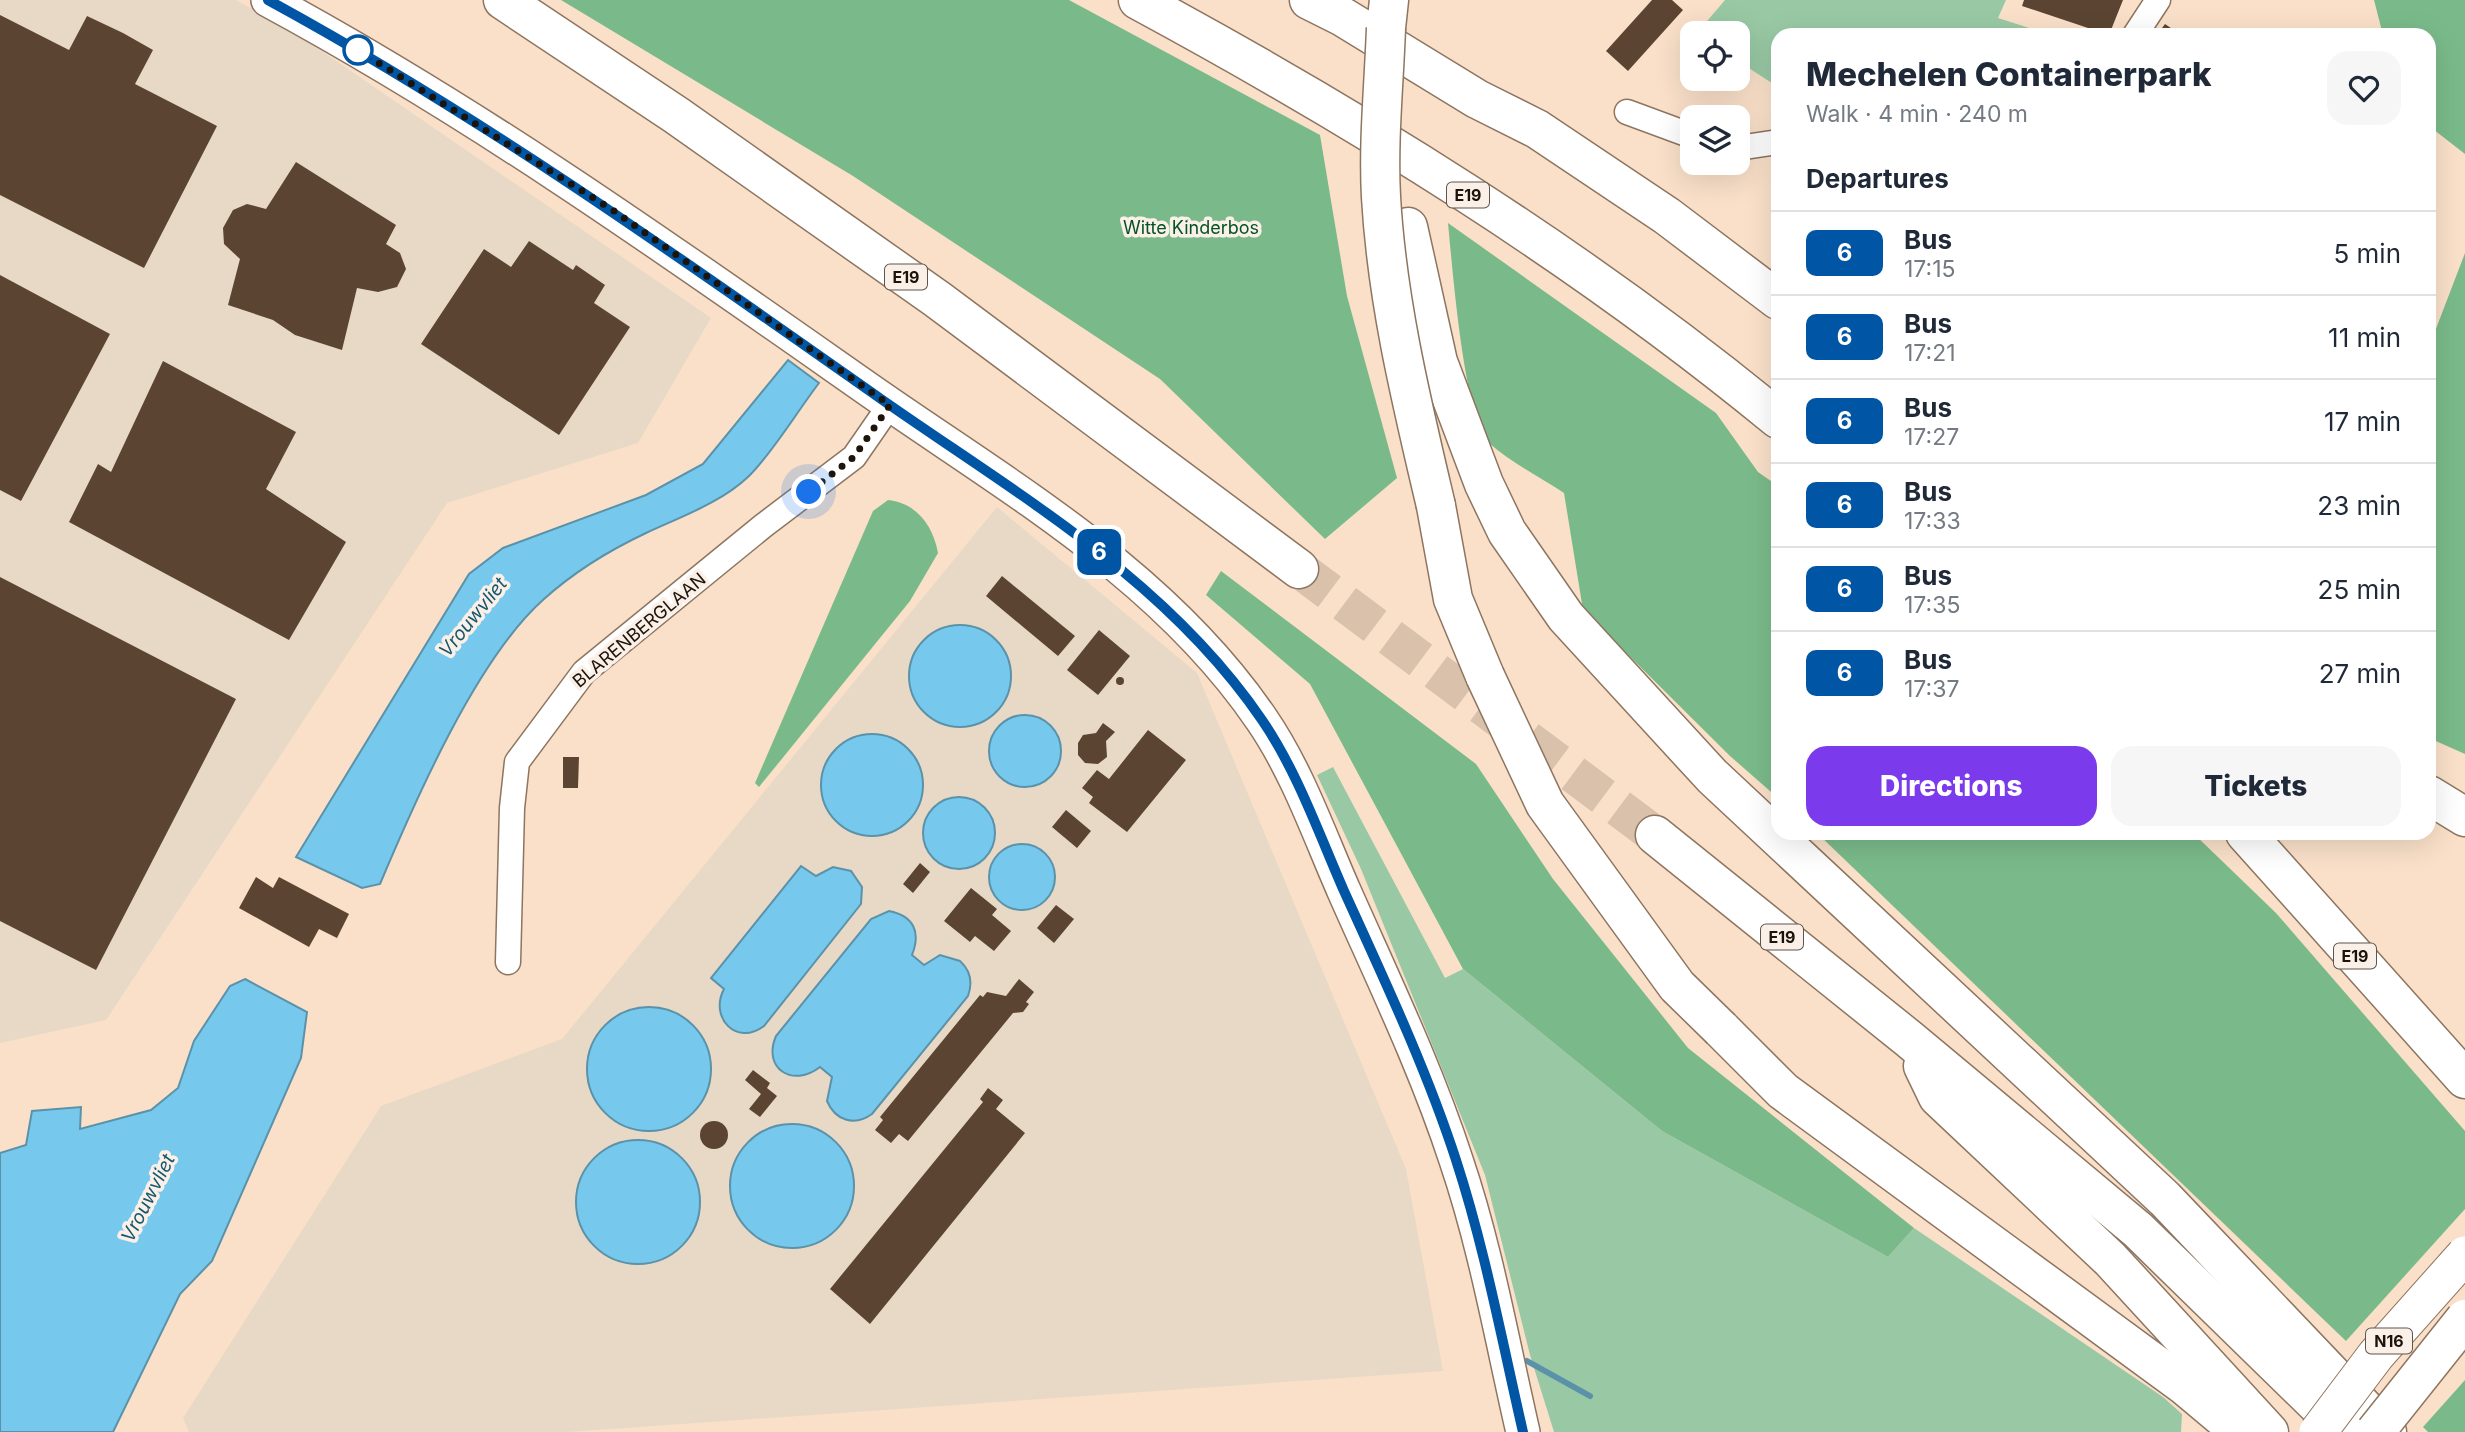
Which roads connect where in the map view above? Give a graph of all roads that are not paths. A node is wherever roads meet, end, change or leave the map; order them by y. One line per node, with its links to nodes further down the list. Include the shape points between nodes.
1 (268, 0): 13 (street, via 358,50 614,211)
2 (503, 0): 15 (highway, E19, via 937,299)
3 (1138, 0): 14 (highway, E19, via 1300,90 1533,236)
4 (1309, 0): 12 (highway, via 1537,129 1667,216)
5 (2158, 0): 7 (street)
6 (1388, 14): 20 (highway, bridge, via 1409,227 1438,362 1484,484 1507,532 1566,617 1712,776); 30 (highway, bridge, via 1381,196 1402,364 1453,599 1545,804 1677,986 1783,1091 2185,1386)
7 (2140, 28)
8 (1627, 112): 9 (street)
9 (1680, 132)
10 (1771, 143): 11 (street)
11 (1750, 146)
12 (1771, 295)
13 (890, 405): 24 (street, BLARENBERGLAAN, via 854,457 584,672 517,762); 29 (street, via 1074,532 1153,595 1225,669 1265,724 1351,906 1451,1147 1484,1255)
14 (1771, 414)
15 (1299, 569)
16 (2436, 791): 18 (highway)
17 (2436, 799): 19 (highway)
18 (2465, 803)
19 (2465, 817)
20 (1771, 831)
21 (1656, 835): 25 (highway, E19)
22 (1781, 840): 35 (highway, bridge, via 2165,1199)
23 (2251, 840): 26 (highway, E19)
24 (508, 962)
25 (1909, 1039): 31 (highway, via 1938,1097 2110,1259); 33 (highway, E19, via 2138,1230)
26 (2465, 1080)
27 (2465, 1255): 32 (main road, N16, bridge, via 2376,1355)
28 (2465, 1319): 34 (highway, N16, bridge)
29 (1523, 1432)
30 (2240, 1432)
31 (2269, 1432)
32 (2318, 1432)
33 (2345, 1432)
34 (2375, 1432)
35 (2387, 1432)

